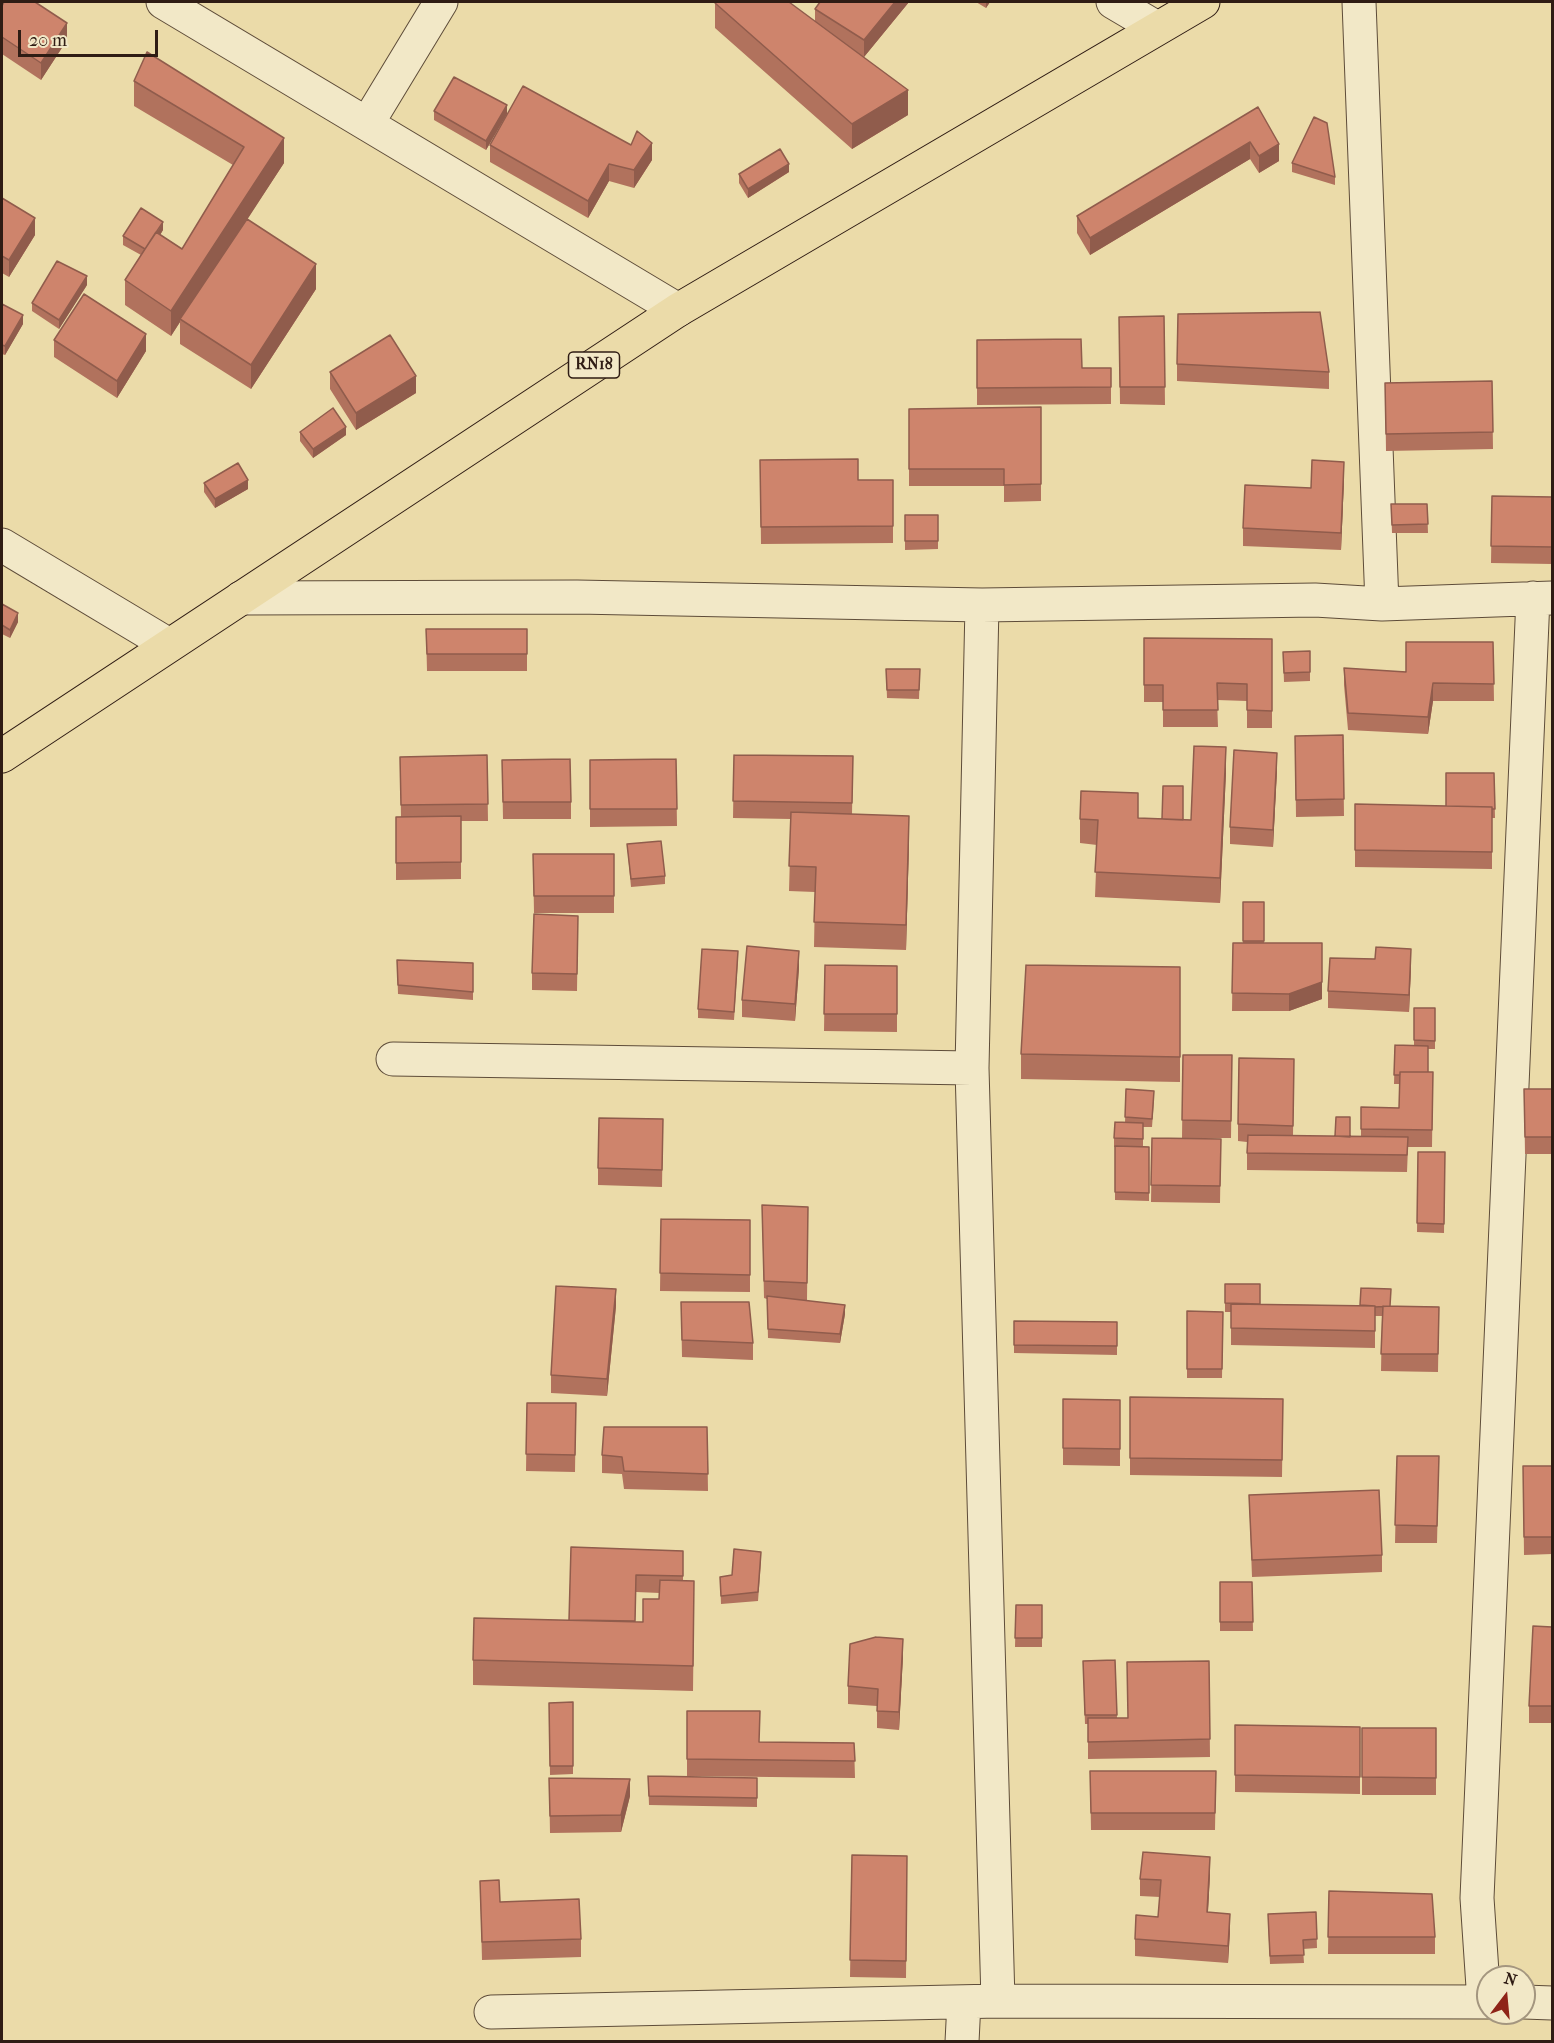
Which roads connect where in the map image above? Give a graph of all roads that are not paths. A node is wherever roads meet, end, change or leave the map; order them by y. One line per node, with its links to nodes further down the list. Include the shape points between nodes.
1 (163, 2): 7 (street)
2 (441, 2): 7 (street)
3 (1113, 2): 6 (street)
4 (1203, 2): 6 (main road, RN18)
5 (1359, 2): 12 (street)
6 (1157, 28): 8 (main road, RN18)
7 (367, 124): 8 (street)
8 (678, 310): 10 (main road, RN18)
9 (2, 545): 14 (street)
10 (241, 598): 13 (street, via 577,597); 14 (main road, RN18)
11 (1543, 598): 12 (street); 18 (street, via 1478,1898)
12 (1382, 604): 13 (street, via 1315,600)
13 (982, 605): 17 (street)
14 (169, 645): 15 (main road, RN18)
15 (2, 756)
16 (393, 1059): 17 (street)
17 (972, 1068): 19 (street)
18 (1483, 1965)
19 (998, 2001): 20 (street); 21 (street)
20 (964, 2002): 24 (street); 25 (street)
21 (1476, 2002)
22 (1536, 2002): 23 (street)
23 (1552, 2003)
24 (491, 2012)
25 (962, 2042)

